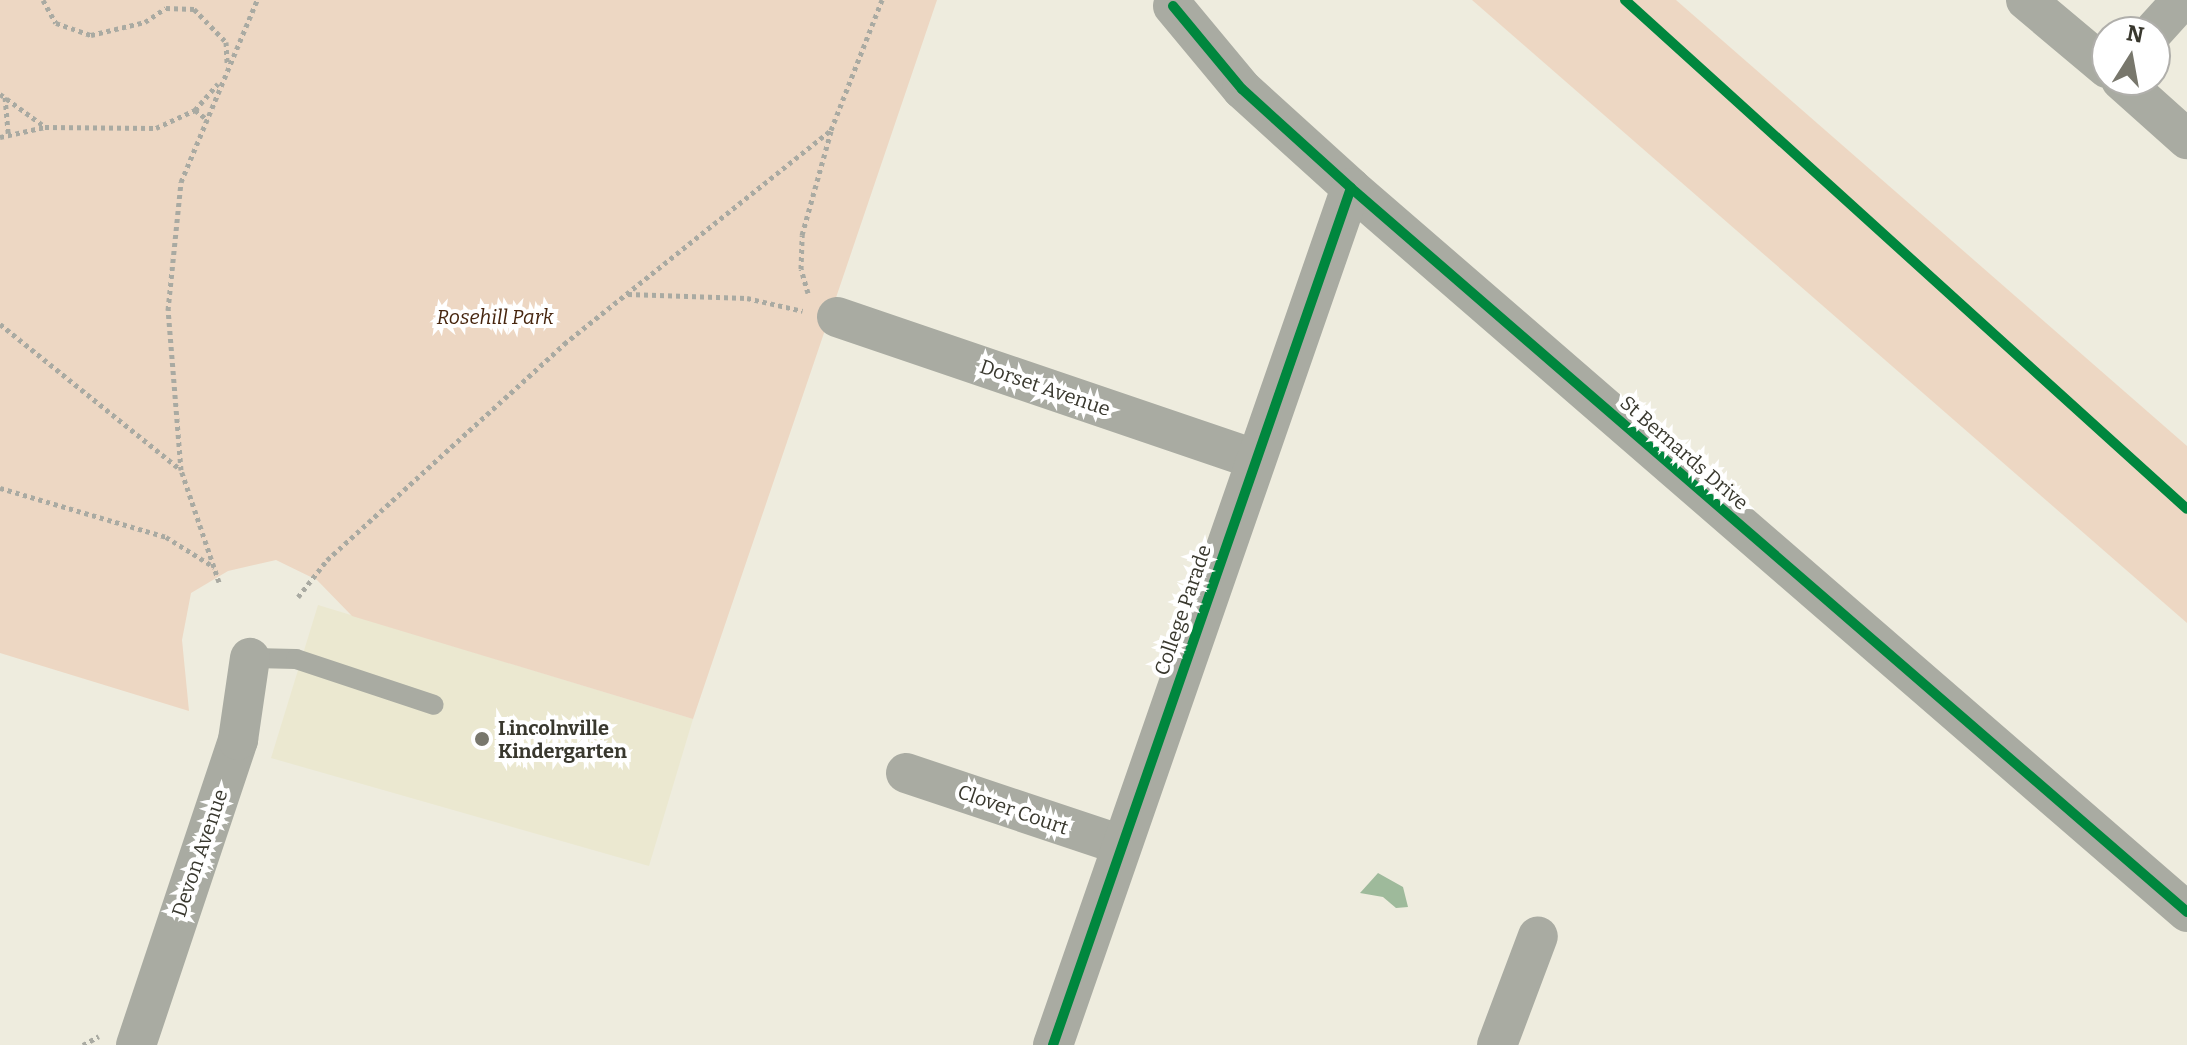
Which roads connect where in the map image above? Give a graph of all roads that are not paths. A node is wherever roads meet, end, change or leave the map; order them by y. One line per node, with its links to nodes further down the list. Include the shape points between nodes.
1 (2026, 0): 5 (street)
2 (2182, 0): 4 (street)
3 (1173, 6): 8 (street, St Bernards Drive, via 1242,89)
4 (2168, 16)
5 (2091, 55)
6 (2139, 96): 7 (street)
7 (2187, 139)
8 (1351, 188): 10 (street, College Parade); 15 (street, St Bernards Drive)
9 (823, 311): 10 (street, Dorset Avenue)
10 (1253, 459): 14 (street, College Parade)
11 (250, 658): 12 (lane, via 296,659); 17 (street, Devon Avenue, via 238,740)
12 (434, 705)
13 (906, 773): 14 (street, Clover Court)
14 (1121, 845): 18 (street, College Parade)
15 (2187, 912)
16 (1538, 936): 19 (street)
17 (118, 1040)
18 (1053, 1045)
19 (1497, 1045)

